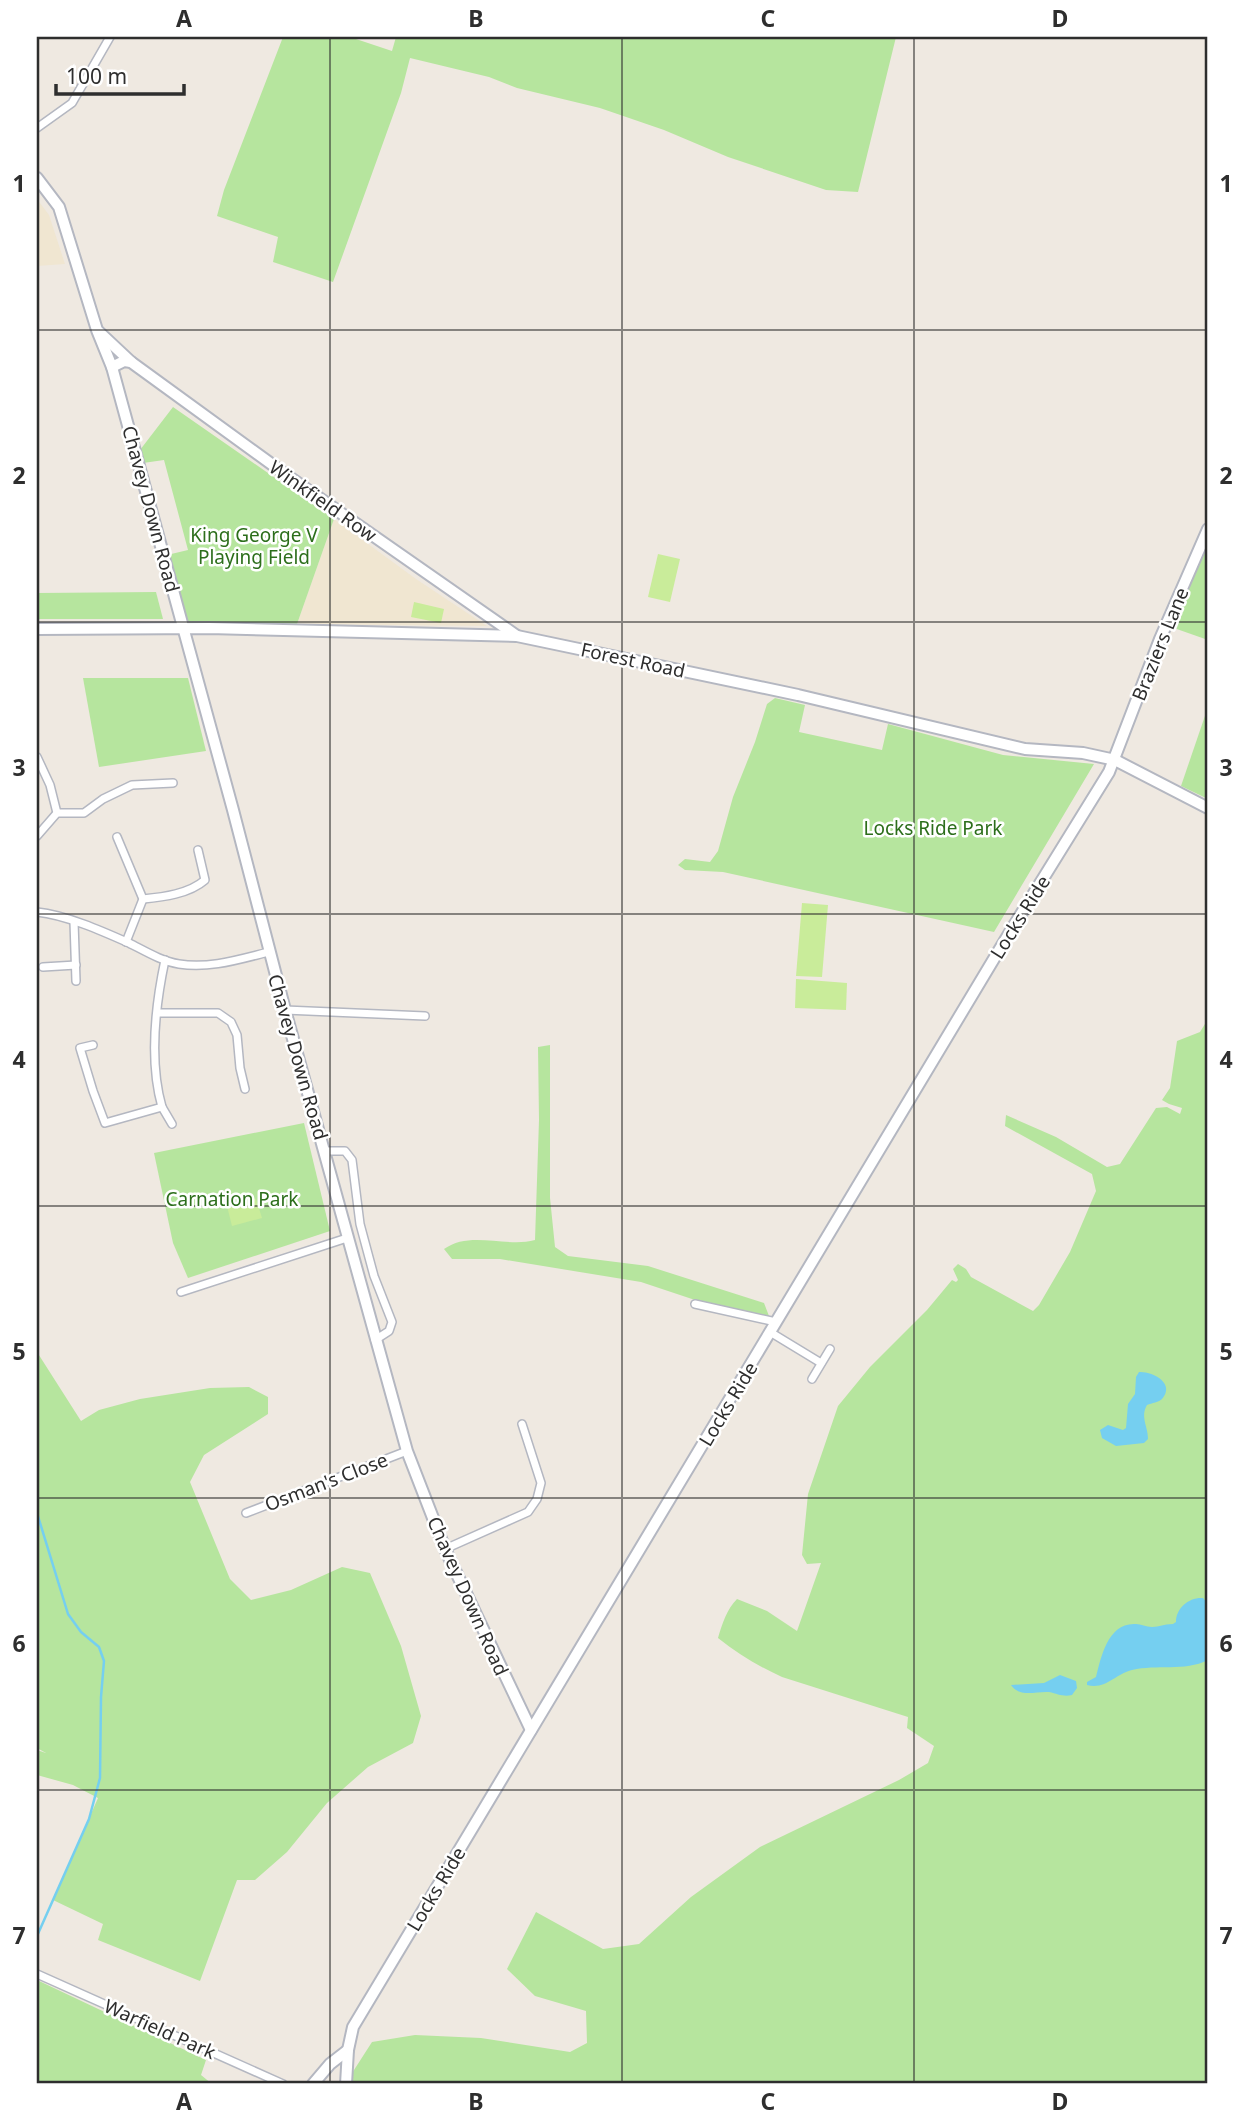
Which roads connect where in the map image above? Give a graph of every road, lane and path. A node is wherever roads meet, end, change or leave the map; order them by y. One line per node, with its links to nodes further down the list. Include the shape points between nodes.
1 (110, 37): 2 (street, via 72,103)
2 (37, 128)
3 (37, 178): 4 (main road, Winkfield Row, via 59,207)
4 (97, 330): 5 (main road, Winkfield Row); 6 (main road, Winkfield Row)
5 (131, 362): 6 (main road); 10 (main road, Winkfield Row)
6 (112, 367): 8 (main road, Chavey Down Road)
7 (1208, 529): 12 (main road, Braziers Lane)
8 (184, 628): 9 (main road, Forest Road); 10 (main road, Forest Road); 23 (main road, Chavey Down Road)
9 (37, 629)
10 (517, 636): 12 (main road, Forest Road, via 1025,749)
11 (37, 757): 15 (street)
12 (1115, 760): 14 (main road, Forest Road); 39 (main road, Locks Ride)
13 (173, 783): 15 (street, via 132,785 84,813)
14 (1208, 808)
15 (57, 813): 16 (street)
16 (37, 836)
17 (117, 837): 19 (street)
18 (198, 850): 19 (street, via 205,880 168,896)
19 (143, 899): 22 (street)
20 (37, 912): 21 (street)
21 (74, 922): 22 (street); 25 (street)
22 (126, 942): 24 (street)
23 (270, 952): 24 (street, via 198,965); 28 (main road, Chavey Down Road)
24 (165, 960): 29 (street)
25 (76, 965): 26 (street); 27 (street)
26 (43, 967)
27 (76, 981)
28 (285, 1010): 30 (street); 35 (main road, Chavey Down Road)
29 (158, 1013): 32 (street, via 218,1013 231,1022); 33 (street, via 156,1065)
30 (425, 1016)
31 (93, 1045): 33 (street, via 80,1048 105,1123)
32 (245, 1089)
33 (162, 1107): 34 (street)
34 (172, 1124)
35 (325, 1151): 36 (main road, Chavey Down Road); 40 (street, via 345,1151 352,1160 360,1224 392,1322 389,1331)
36 (347, 1238): 37 (street); 40 (main road, Chavey Down Road)
37 (181, 1292)
38 (695, 1304): 39 (street)
39 (773, 1327): 42 (street); 48 (main road, Locks Ride)
40 (375, 1340): 45 (main road, Chavey Down Road)
41 (830, 1349): 42 (street)
42 (821, 1363): 43 (street)
43 (812, 1379)
44 (522, 1424): 47 (street, via 541,1483 537,1499 528,1512)
45 (407, 1451): 46 (street, Osman's Close); 47 (main road, Chavey Down Road)
46 (246, 1514)
47 (444, 1549): 48 (main road, Chavey Down Road)
48 (531, 1730): 50 (main road, Locks Ride, via 353,2027)
49 (37, 1975): 51 (street, Warfield Park)
50 (348, 2050): 52 (main road); 53 (main road)
51 (283, 2084)
52 (313, 2084)
53 (346, 2084)

